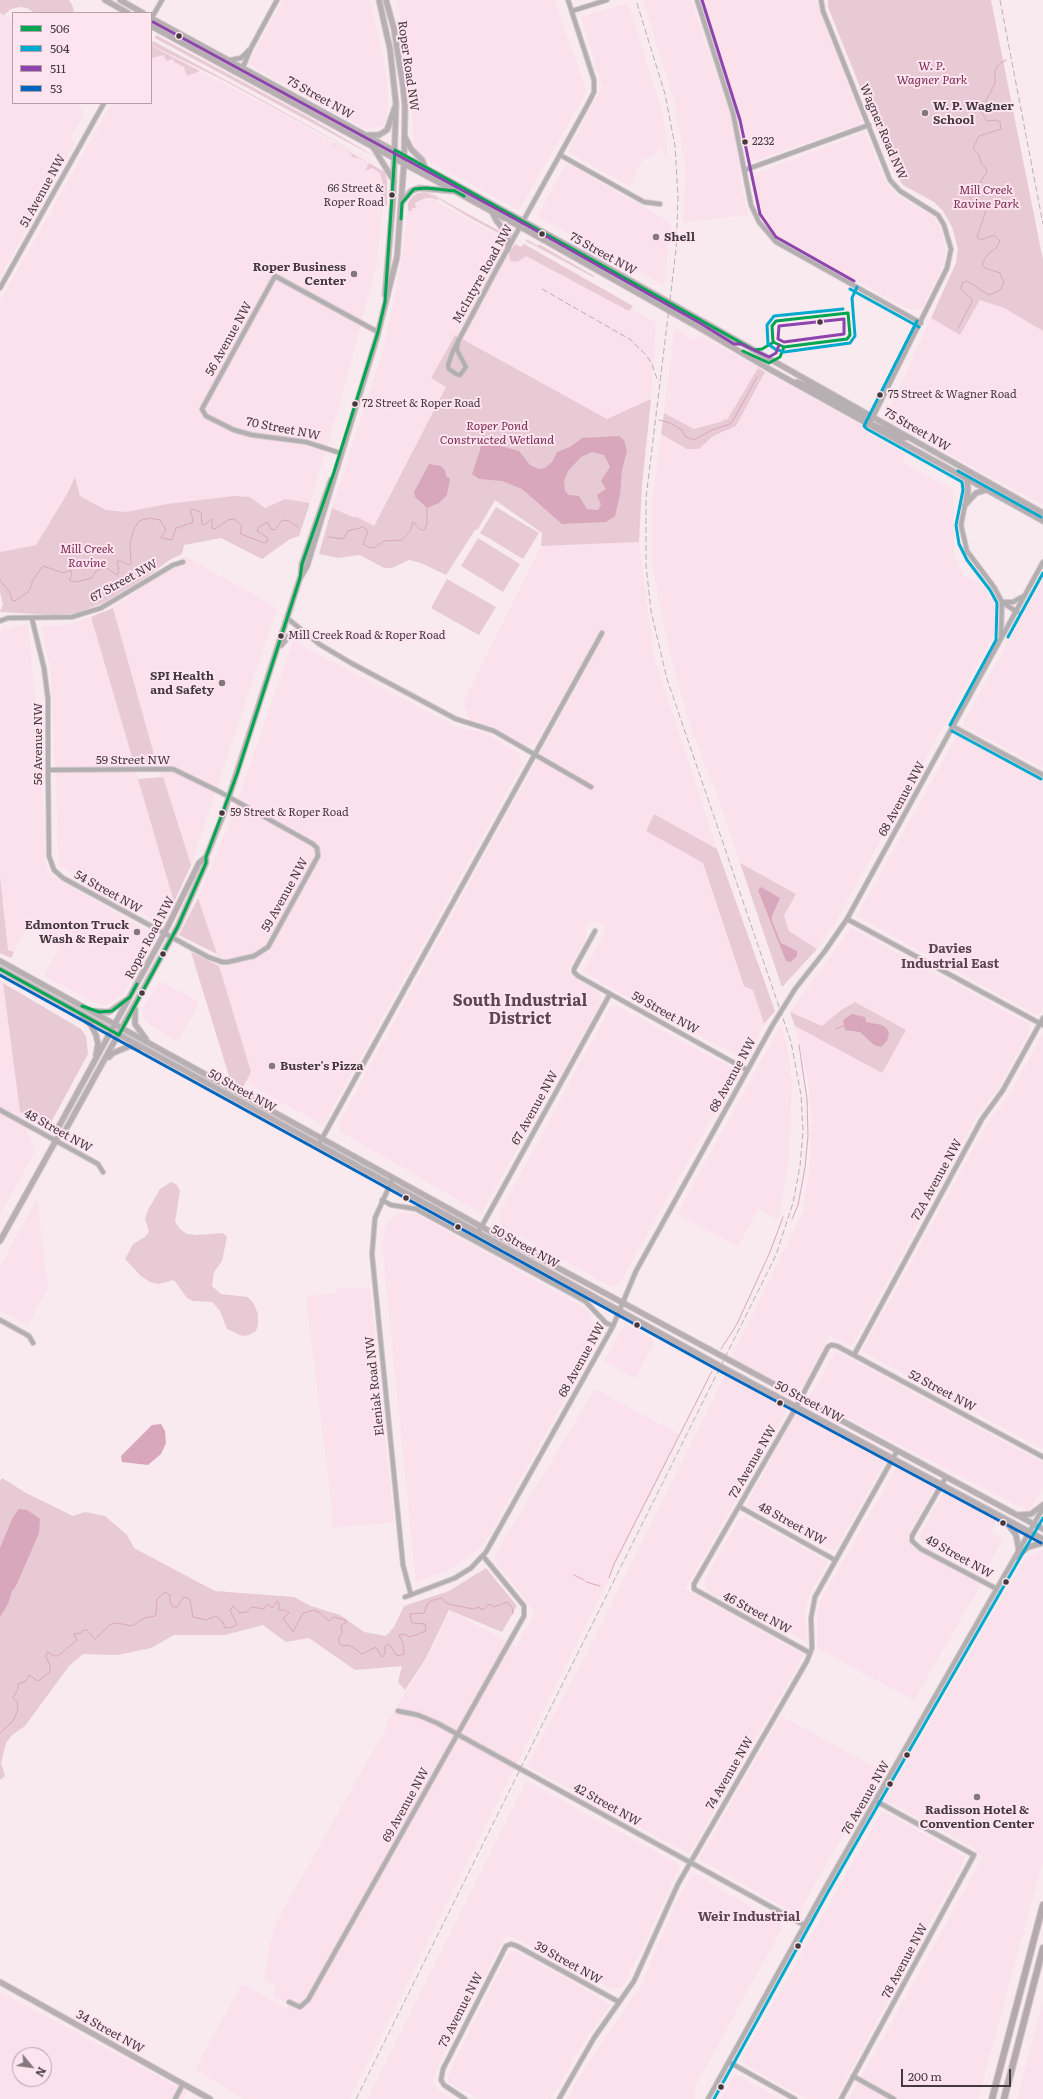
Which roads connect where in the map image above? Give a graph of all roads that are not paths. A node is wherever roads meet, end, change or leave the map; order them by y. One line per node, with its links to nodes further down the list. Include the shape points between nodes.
1 (105, 0): 12 (main road)
2 (120, 0): 13 (main road)
3 (162, 0): 14 (street)
4 (277, 0): 17 (street)
5 (379, 0): 22 (main road, Roper Road NW, via 392,55)
6 (386, 0): 25 (main road, Roper Road NW, via 394,28 403,86)
7 (568, 0): 11 (street, McIntyre Road NW)
8 (607, 0): 11 (street)
9 (697, 0): 33 (street, via 733,113)
10 (820, 0): 23 (street, Wagner Road NW)
11 (572, 11): 29 (street, McIntyre Road NW, via 595,86)
12 (126, 12)
13 (141, 12)
14 (152, 16)
15 (152, 19): 18 (main road, 75 Street NW)
16 (152, 27): 20 (main road, 75 Street NW)
17 (250, 48): 18 (street, via 241,58); 19 (street)
18 (230, 60): 19 (main road, 75 Street NW)
19 (243, 67): 20 (main road); 24 (main road, 75 Street NW)
20 (236, 71): 26 (main road, 75 Street NW)
21 (103, 104): 42 (street, 51 Avenue NW)
22 (396, 104): 24 (main road, via 384,133 377,136); 27 (main road, Roper Road NW)
23 (869, 125): 33 (street); 44 (street, Wagner Road NW, via 893,185 938,216 944,225 951,249 950,262)
24 (364, 134): 27 (main road, 75 Street NW)
25 (404, 135): 28 (main road, Roper Road NW); 32 (main road, via 411,150 422,160)
26 (372, 146): 30 (main road, 75 Street NW); 34 (main road)
27 (396, 150): 28 (main road, 75 Street NW); 30 (main road, Roper Road NW)
28 (404, 155): 31 (main road, Roper Road NW); 32 (main road, 75 Street NW)
29 (560, 155): 37 (street, via 644,202); 39 (street, McIntyre Road NW)
30 (395, 158): 31 (main road, 75 Street NW); 34 (main road, Roper Road NW)
31 (404, 163): 35 (main road, 75 Street NW); 36 (main road, Roper Road NW)
32 (425, 167): 39 (main road, 75 Street NW)
33 (745, 170): 44 (street, via 753,213 773,241)
34 (394, 182): 43 (main road, Roper Road NW)
35 (454, 191): 36 (main road, via 418,188 411,191); 38 (main road, 75 Street NW)
36 (402, 203): 43 (main road, Roper Road NW, via 397,257)
37 (660, 204)
38 (492, 212): 40 (main road, 75 Street NW); 41 (main road, via 508,235)
39 (523, 221): 40 (street, McIntyre Road NW); 49 (main road, 75 Street NW)
40 (520, 227): 41 (street, McIntyre Road NW); 47 (main road, 75 Street NW)
41 (508, 249): 46 (street, McIntyre Road NW)
42 (0, 288)
43 (385, 302): 45 (main road, Roper Road NW)
44 (921, 323): 49 (street, Wagner Road NW)
45 (378, 332): 48 (street, 56 Avenue NW, via 275,276); 52 (main road, Roper Road NW)
46 (458, 340): 46 (street, McIntyre Road NW, via 457,350 466,367 460,375 452,372 448,365)
47 (786, 379): 49 (main road, via 806,385 866,418); 50 (main road, 75 Street NW)
48 (202, 411): 52 (street, 70 Street NW, via 206,416 234,430 306,442)
49 (874, 417): 50 (street, Wagner Road NW); 51 (main road, 75 Street NW)
50 (869, 425): 51 (main road, via 876,425 903,438); 53 (main road, 75 Street NW)
51 (908, 437): 56 (main road, 75 Street NW)
52 (340, 453): 63 (main road, Roper Road NW, via 330,492)
53 (967, 479): 54 (main road, 75 Street NW); 55 (main road)
54 (986, 490): 55 (main road, via 976,493); 57 (main road, 75 Street NW)
55 (965, 505): 61 (street, via 961,525 967,551 994,586)
56 (1043, 513)
57 (1043, 521)
58 (183, 562): 64 (street, 67 Street NW, via 173,565 101,608 72,616)
59 (1043, 562): 60 (street, 68 Avenue NW)
60 (1026, 594): 61 (street, via 1013,602); 62 (street, 68 Avenue NW)
61 (1002, 602): 62 (street); 68 (street)
62 (1017, 612): 68 (street, 68 Avenue NW)
63 (287, 618): 67 (street); 69 (main road, Roper Road NW)
64 (32, 619): 65 (street, 67 Street NW); 72 (street, 56 Avenue NW, via 44,668)
65 (1, 620)
66 (602, 633): 71 (street)
67 (307, 634): 69 (main road, via 291,634); 71 (street, via 338,655 405,692 456,718 494,732)
68 (1001, 641): 70 (street, 68 Avenue NW)
69 (278, 649): 75 (main road, Roper Road NW)
70 (954, 726): 73 (street); 79 (street, 68 Avenue NW)
71 (535, 756): 74 (street); 104 (street)
72 (48, 770): 75 (street, 59 Street NW, via 173,769); 78 (street, 56 Avenue NW, via 49,856)
73 (1043, 775)
74 (591, 787)
75 (229, 797): 76 (street, 59 Street NW); 77 (main road, Roper Road NW)
76 (317, 848): 83 (street, 59 Avenue NW, via 318,856)
77 (206, 857): 81 (main road, Roper Road NW, via 199,863); 82 (main road, Roper Road NW, via 206,863)
78 (54, 870): 81 (street, 54 Street NW, via 63,878)
79 (847, 919): 93 (street); 101 (street, 68 Avenue NW, via 789,998)
80 (595, 931): 86 (street, 59 Street NW, via 574,972)
81 (164, 934): 82 (street, 54 Street NW); 87 (main road, Roper Road NW)
82 (172, 938): 83 (street, 54 Street NW, via 215,961 222,962 245,958); 88 (main road, Roper Road NW)
83 (265, 950)
84 (0, 960): 89 (main road, 50 Street NW)
85 (0, 969): 90 (main road, 50 Street NW)
86 (610, 994): 101 (street, 59 Street NW); 111 (street, 67 Avenue NW)
87 (130, 997): 89 (main road, via 109,1012); 92 (main road, Roper Road NW)
88 (135, 1005): 94 (main road, Roper Road NW); 97 (main road, via 135,1024)
89 (89, 1010): 92 (main road, 50 Street NW)
90 (79, 1012): 95 (main road, 50 Street NW); 99 (main road, via 96,1035 98,1044)
91 (1043, 1018): 93 (street, 72A Avenue NW)
92 (115, 1024): 94 (main road, 50 Street NW); 95 (main road, Roper Road NW)
93 (1042, 1024): 120 (street, 72A Avenue NW, via 1004,1090 982,1119)
94 (123, 1028): 96 (main road, Roper Road NW); 97 (main road, 50 Street NW)
95 (111, 1030): 96 (main road, 50 Street NW); 99 (main road, Roper Road NW)
96 (119, 1035): 98 (main road, 50 Street NW); 100 (main road, Roper Road NW)
97 (151, 1044): 104 (main road, 50 Street NW)
98 (147, 1050): 100 (main road, via 130,1046 112,1053); 106 (main road, 50 Street NW)
99 (94, 1060): 103 (main road, Roper Road NW, via 58,1128)
100 (103, 1063): 103 (main road, Roper Road NW, via 65,1131)
101 (747, 1070): 114 (street, 68 Avenue NW, via 645,1254)
102 (0, 1110): 105 (street, 48 Street NW)
103 (59, 1134): 105 (main road, Roper Road NW)
104 (322, 1138): 106 (street); 108 (main road, 50 Street NW)
105 (55, 1141): 107 (street, 48 Street NW, via 98,1164); 113 (main road, Roper Road NW)
106 (319, 1144): 109 (main road, 50 Street NW)
107 (103, 1172)
108 (394, 1178): 109 (street, Eleniak Road NW); 111 (main road, 50 Street NW)
109 (390, 1184): 110 (street, Eleniak Road NW); 112 (main road, 50 Street NW)
110 (382, 1200): 117 (street, 50 Street NW, via 391,1205 416,1209 585,1301 606,1323); 143 (street, Eleniak Road NW, via 375,1218 372,1254 403,1565)
111 (482, 1227): 112 (street, 67 Avenue NW); 114 (main road, 50 Street NW)
112 (478, 1233): 115 (main road, 50 Street NW)
113 (0, 1241)
114 (622, 1302): 115 (street, 68 Avenue NW); 121 (main road, 50 Street NW)
115 (619, 1310): 117 (street, 68 Avenue NW); 122 (main road, 50 Street NW)
116 (0, 1320): 118 (street, via 29,1336)
117 (613, 1326): 138 (street, 68 Avenue NW)
118 (33, 1342)
119 (831, 1345): 120 (street, 52 Street NW); 121 (street, 72 Avenue NW)
120 (854, 1355): 124 (street, 52 Street NW)
121 (799, 1399): 122 (street, 72 Avenue NW); 123 (main road, 50 Street NW)
122 (796, 1407): 125 (main road, 50 Street NW); 128 (street, 72 Avenue NW)
123 (897, 1451): 125 (street, 74 Avenue NW); 126 (main road, 50 Street NW)
124 (1043, 1457)
125 (893, 1458): 127 (main road, 50 Street NW); 140 (street, 74 Avenue NW)
126 (946, 1477): 127 (street); 130 (main road, 50 Street NW)
127 (942, 1484): 131 (main road, 50 Street NW); 142 (street, 49 Street NW, via 912,1536 912,1541 921,1549)
128 (740, 1507): 140 (street, 48 Street NW); 141 (street, 72 Avenue NW, via 694,1584)
129 (1043, 1507): 130 (main road, via 1031,1514); 132 (street, 76 Avenue NW)
130 (1016, 1515): 132 (main road, 50 Street NW)
131 (1000, 1516): 134 (main road, 50 Street NW); 137 (main road, via 1016,1535)
132 (1034, 1525): 133 (main road, 50 Street NW); 134 (street, 76 Avenue NW)
133 (1043, 1529)
134 (1030, 1532): 135 (main road, 50 Street NW); 137 (street, 76 Avenue NW)
135 (1043, 1539)
136 (1043, 1543): 139 (main road, via 1028,1547)
137 (1019, 1551): 139 (street, 76 Avenue NW)
138 (483, 1556): 143 (street, 68 Avenue NW, via 471,1568 455,1578); 147 (street, 69 Avenue NW, via 525,1610 524,1616)
139 (1016, 1556): 142 (street, 76 Avenue NW)
140 (835, 1560): 145 (street, 74 Avenue NW, via 813,1604 813,1644)
141 (694, 1589): 145 (street, 46 Street NW)
142 (997, 1589): 148 (street, 76 Avenue NW)
143 (411, 1595): 144 (street, 68 Avenue NW)
144 (405, 1597)
145 (810, 1653): 149 (street, 74 Avenue NW)
146 (398, 1711): 147 (street, 42 Street NW, via 425,1717)
147 (457, 1734): 149 (street, 42 Street NW); 155 (street, 69 Avenue NW, via 308,2000 300,2007)
148 (876, 1801): 151 (street, 76 Avenue NW); 158 (street, 78 Avenue NW, via 974,1855)
149 (690, 1862): 151 (street, 42 Street NW); 156 (street, 74 Avenue NW, via 637,1975)
150 (1043, 1905): 168 (highway)
151 (804, 1925): 157 (street, 76 Avenue NW)
152 (506, 1946): 156 (street, 39 Street NW, via 517,1946); 162 (street, 73 Avenue NW, via 443,2069 441,2080 444,2085)
153 (1043, 1948): 169 (highway)
154 (0, 1982): 159 (main road, 34 Street NW)
155 (288, 2002)
156 (619, 2002): 163 (street, 74 Avenue NW, via 583,2055)
157 (728, 2062): 164 (street, 76 Avenue NW); 165 (street)
158 (853, 2076): 166 (street, 78 Avenue NW); 167 (street)
159 (183, 2084): 160 (street); 161 (main road, 34 Street NW)
160 (175, 2099)
161 (210, 2099)
162 (465, 2099)
163 (559, 2099)
164 (708, 2099)
165 (795, 2099)
166 (841, 2099)
167 (894, 2099)
168 (992, 2099)
169 (1004, 2099)

